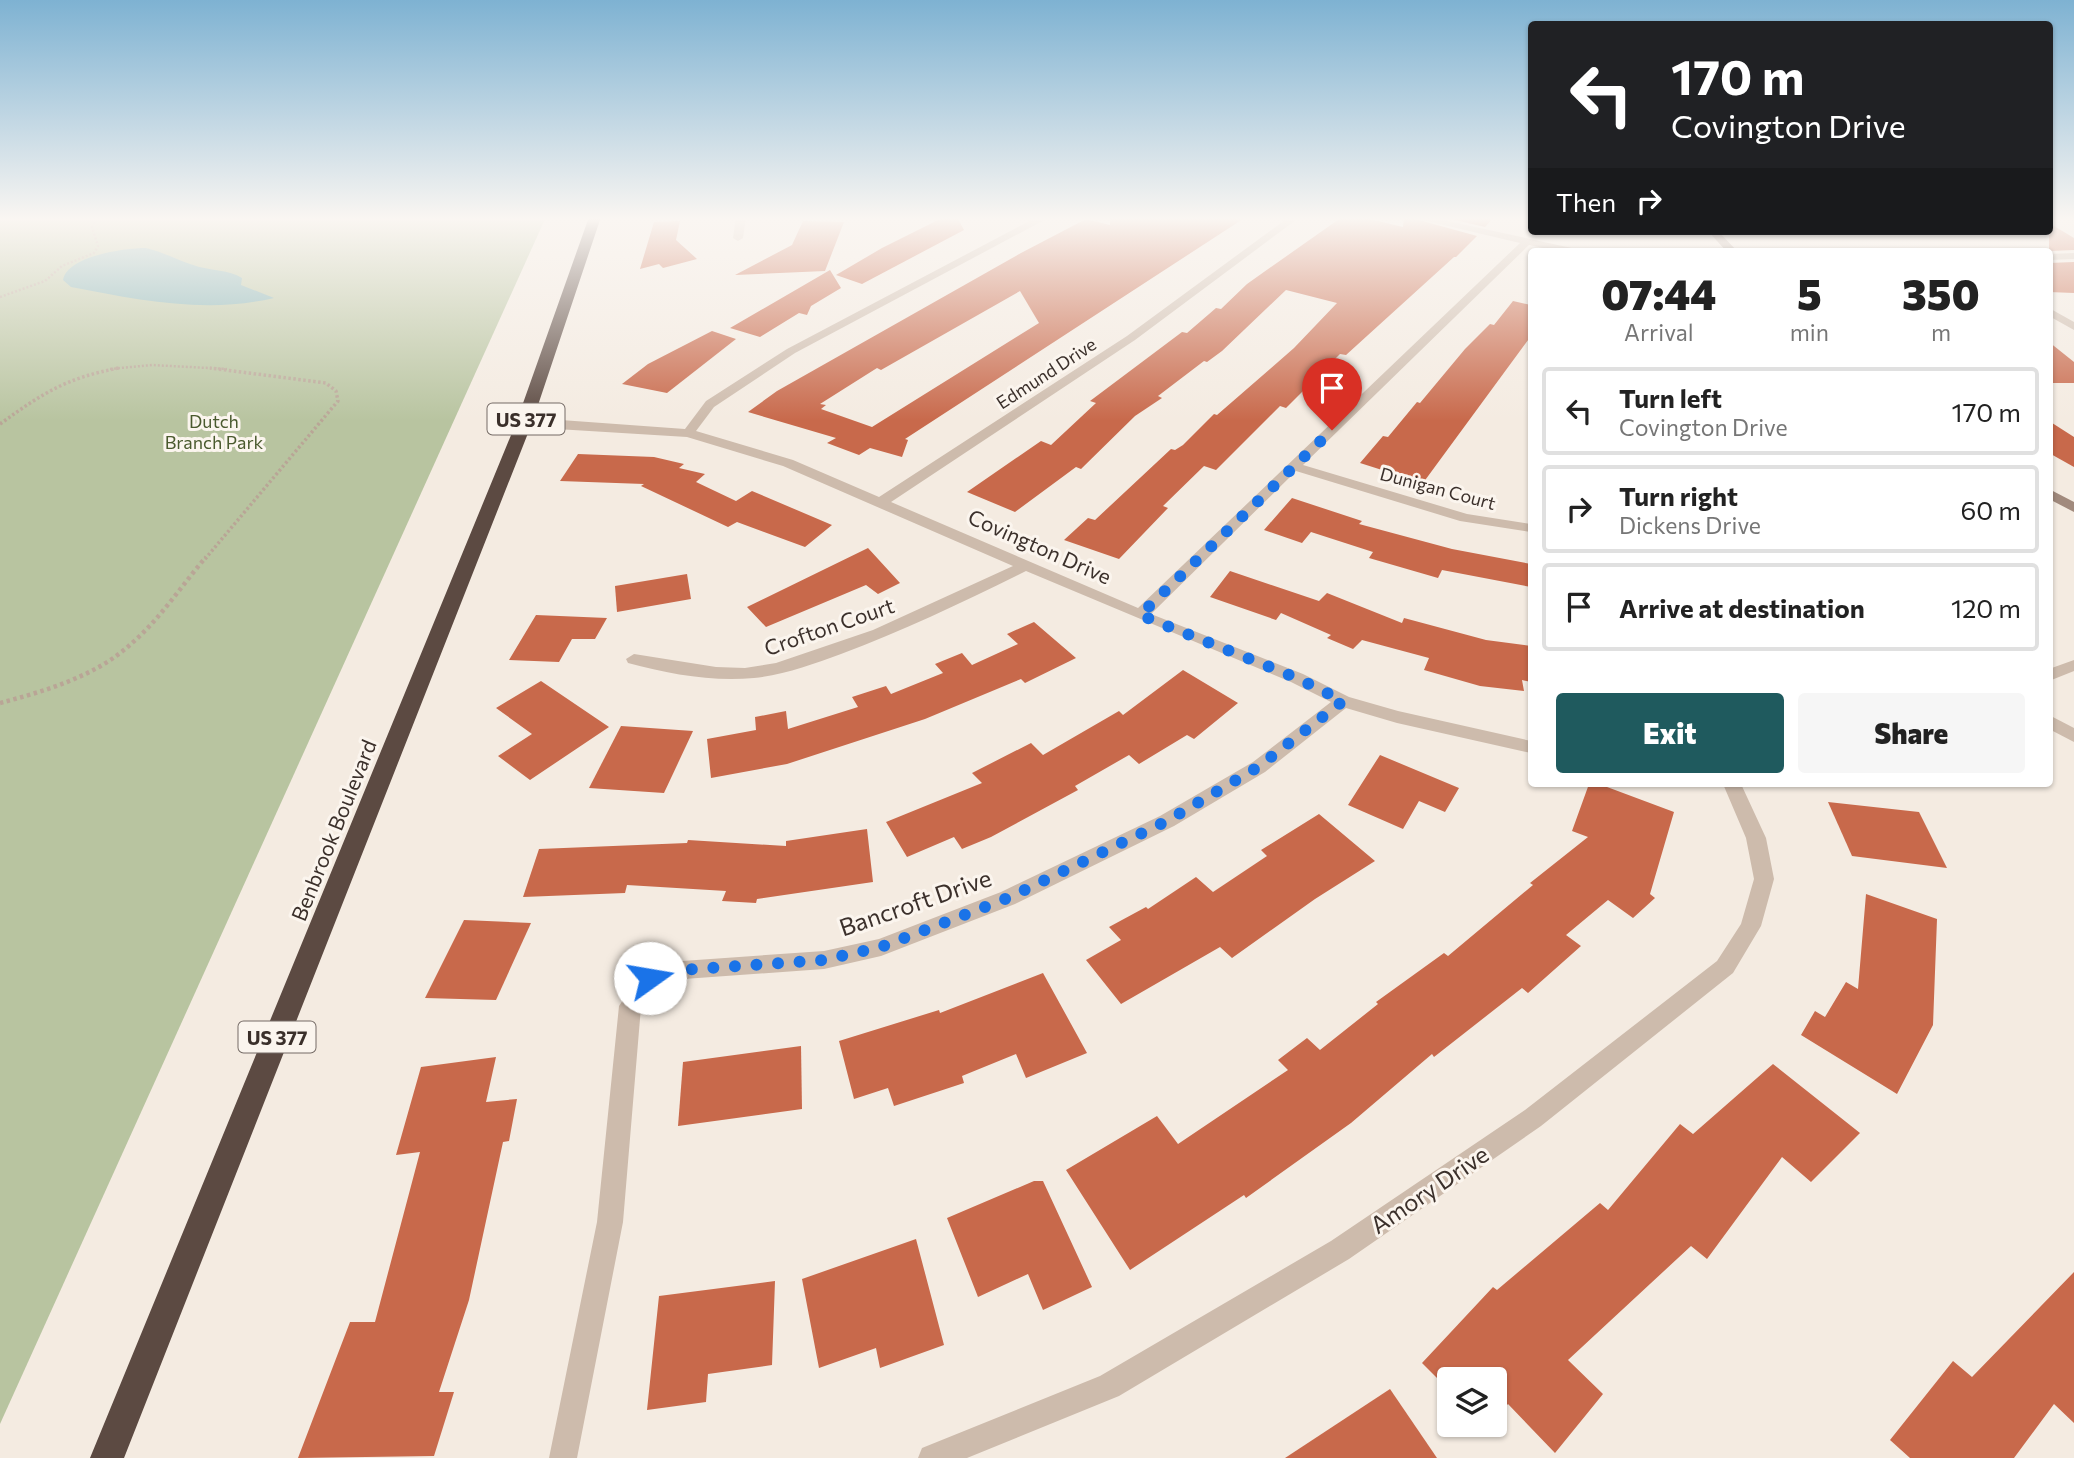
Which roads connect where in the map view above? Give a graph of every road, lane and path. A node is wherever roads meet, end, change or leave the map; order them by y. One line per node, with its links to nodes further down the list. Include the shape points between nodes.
1 (34, 285): 6 (path)
2 (572, 285): 9 (highway, Benbrook Boulevard / US 377)
3 (916, 285): 11 (street, via 791,351 710,404)
4 (1203, 285): 14 (street, Edmund Drive, via 1131,338)
5 (1484, 285): 12 (street)
6 (0, 297)
7 (2053, 314): 8 (street)
8 (2074, 327)
9 (524, 423): 11 (street, Covington Drive); 28 (highway, Benbrook Boulevard / US 377)
10 (0, 424): 23 (path, via 60,384 116,368 174,366 306,379 326,383 336,391 338,401 133,643 85,674)
11 (688, 433): 14 (street, Covington Drive, via 788,463)
12 (1296, 467): 16 (street, Dunigan Court, via 1465,518); 18 (street)
13 (2053, 496): 15 (street)
14 (880, 503): 17 (street, Covington Drive)
15 (2074, 508)
16 (1528, 528)
17 (1027, 565): 18 (street, Covington Drive); 19 (street, Crofton Court, via 875,637 773,669 714,673)
18 (1140, 615): 22 (street, Covington Drive)
19 (634, 659)
20 (2074, 665): 21 (street)
21 (2053, 674)
22 (1343, 701): 26 (street, Covington Drive); 29 (street, Bancroft Drive, via 1258,767 1167,821 995,903 881,947 824,960 668,971 650,978 630,1006 610,1222)
23 (0, 703)
24 (2053, 723): 25 (street)
25 (2074, 736)
26 (1528, 746)
27 (1733, 787): 30 (street, Amory Drive, via 1756,838 1764,879 1751,926 1725,967 1533,1118 1340,1250 1109,1386)
28 (107, 1458)
29 (563, 1458)
30 (932, 1458)

